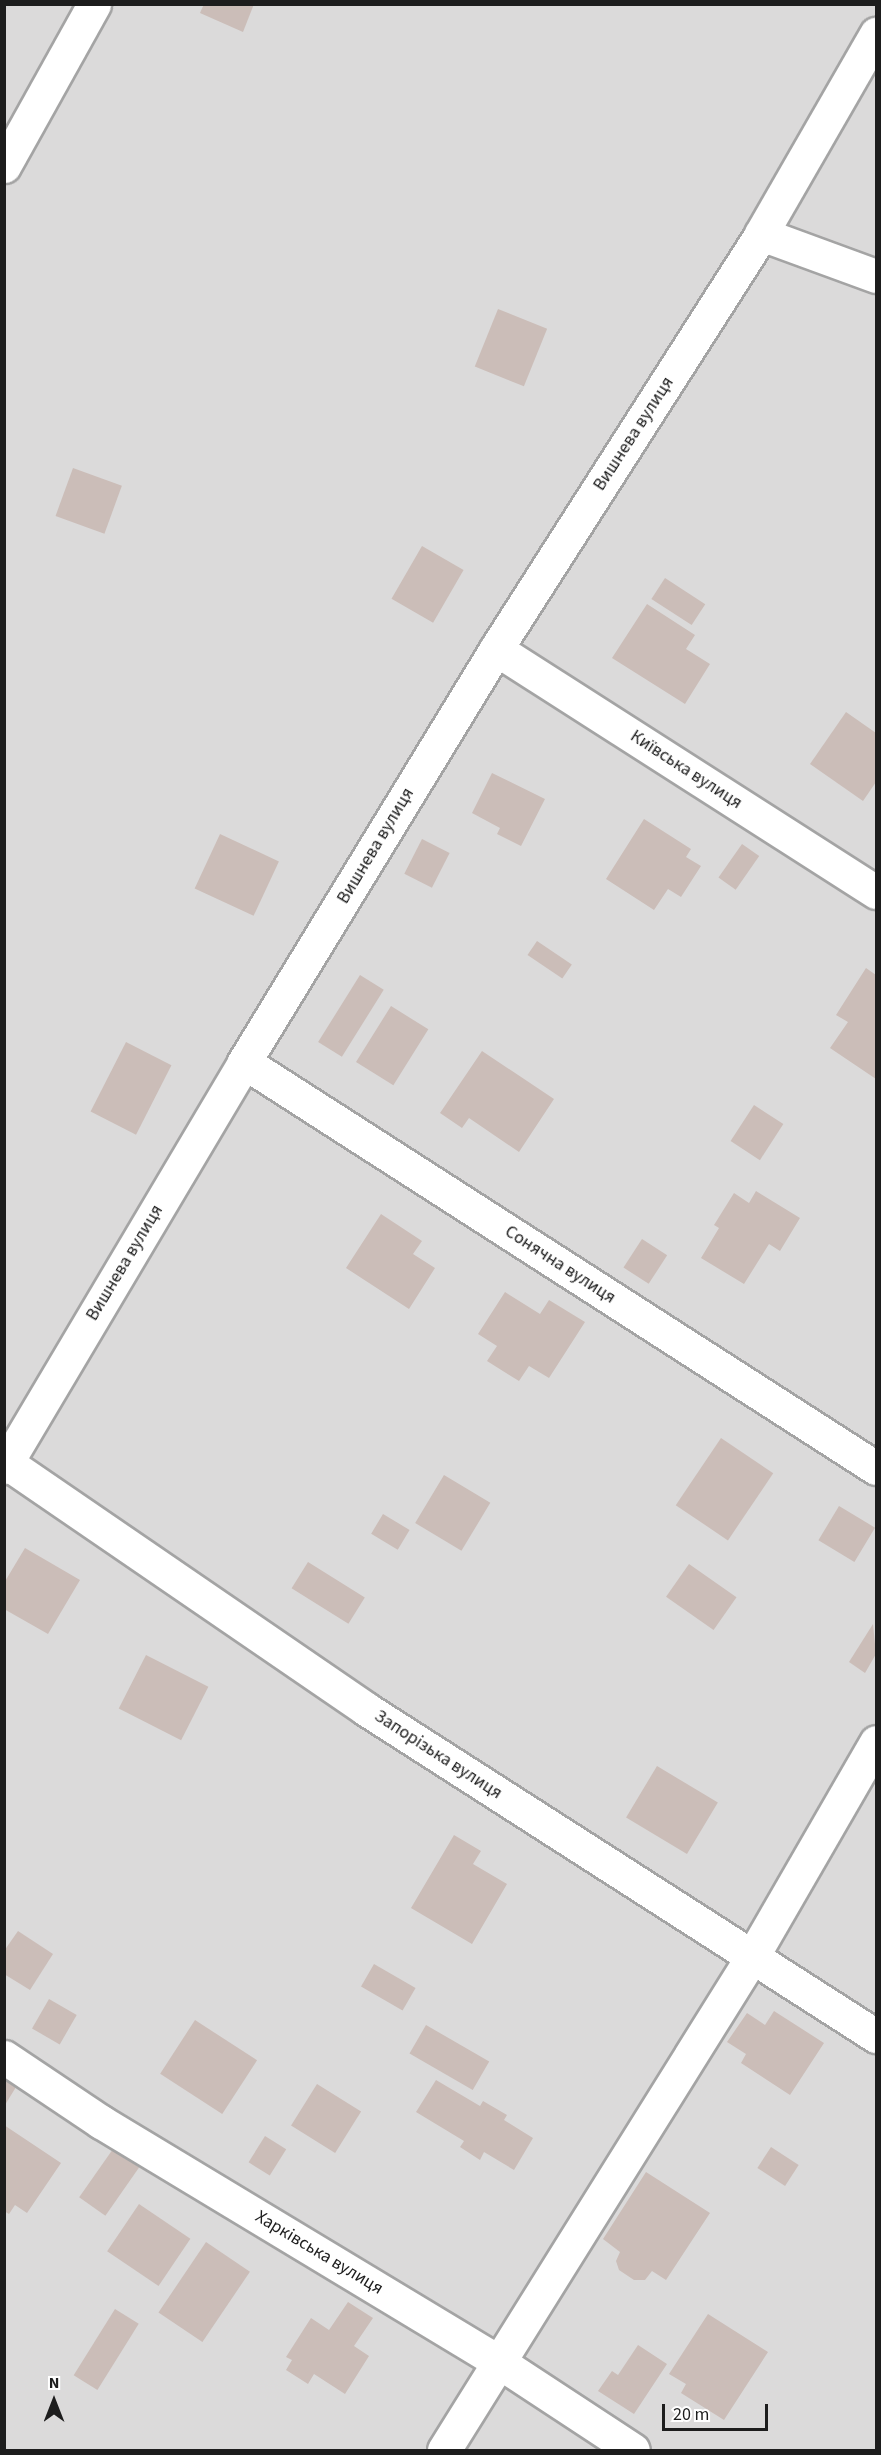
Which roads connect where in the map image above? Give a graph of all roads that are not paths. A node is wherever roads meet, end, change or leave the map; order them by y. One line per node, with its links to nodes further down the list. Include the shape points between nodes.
1 (94, 4): 3 (street)
2 (876, 34): 4 (street, Вишнева вулиця)
3 (4, 166)
4 (761, 234): 5 (street); 6 (street, Вишнева вулиця)
5 (876, 276)
6 (496, 649): 7 (street, Київська вулиця); 8 (street, Вишнева вулиця)
7 (876, 892)
8 (244, 1062): 9 (street, Вишнева вулиця); 10 (street, Сонячна вулиця)
9 (6, 1465): 12 (street, Запорізька вулиця, via 366,1709)
10 (876, 1468)
11 (876, 1742): 12 (street)
12 (752, 1957): 13 (street, Запорізька вулиця); 15 (street)
13 (876, 2036)
14 (4, 2057): 15 (street, Харківська вулиця, via 101,2122)
15 (499, 2362): 16 (street); 17 (street, Харківська вулиця)
16 (444, 2451)
17 (633, 2451)

